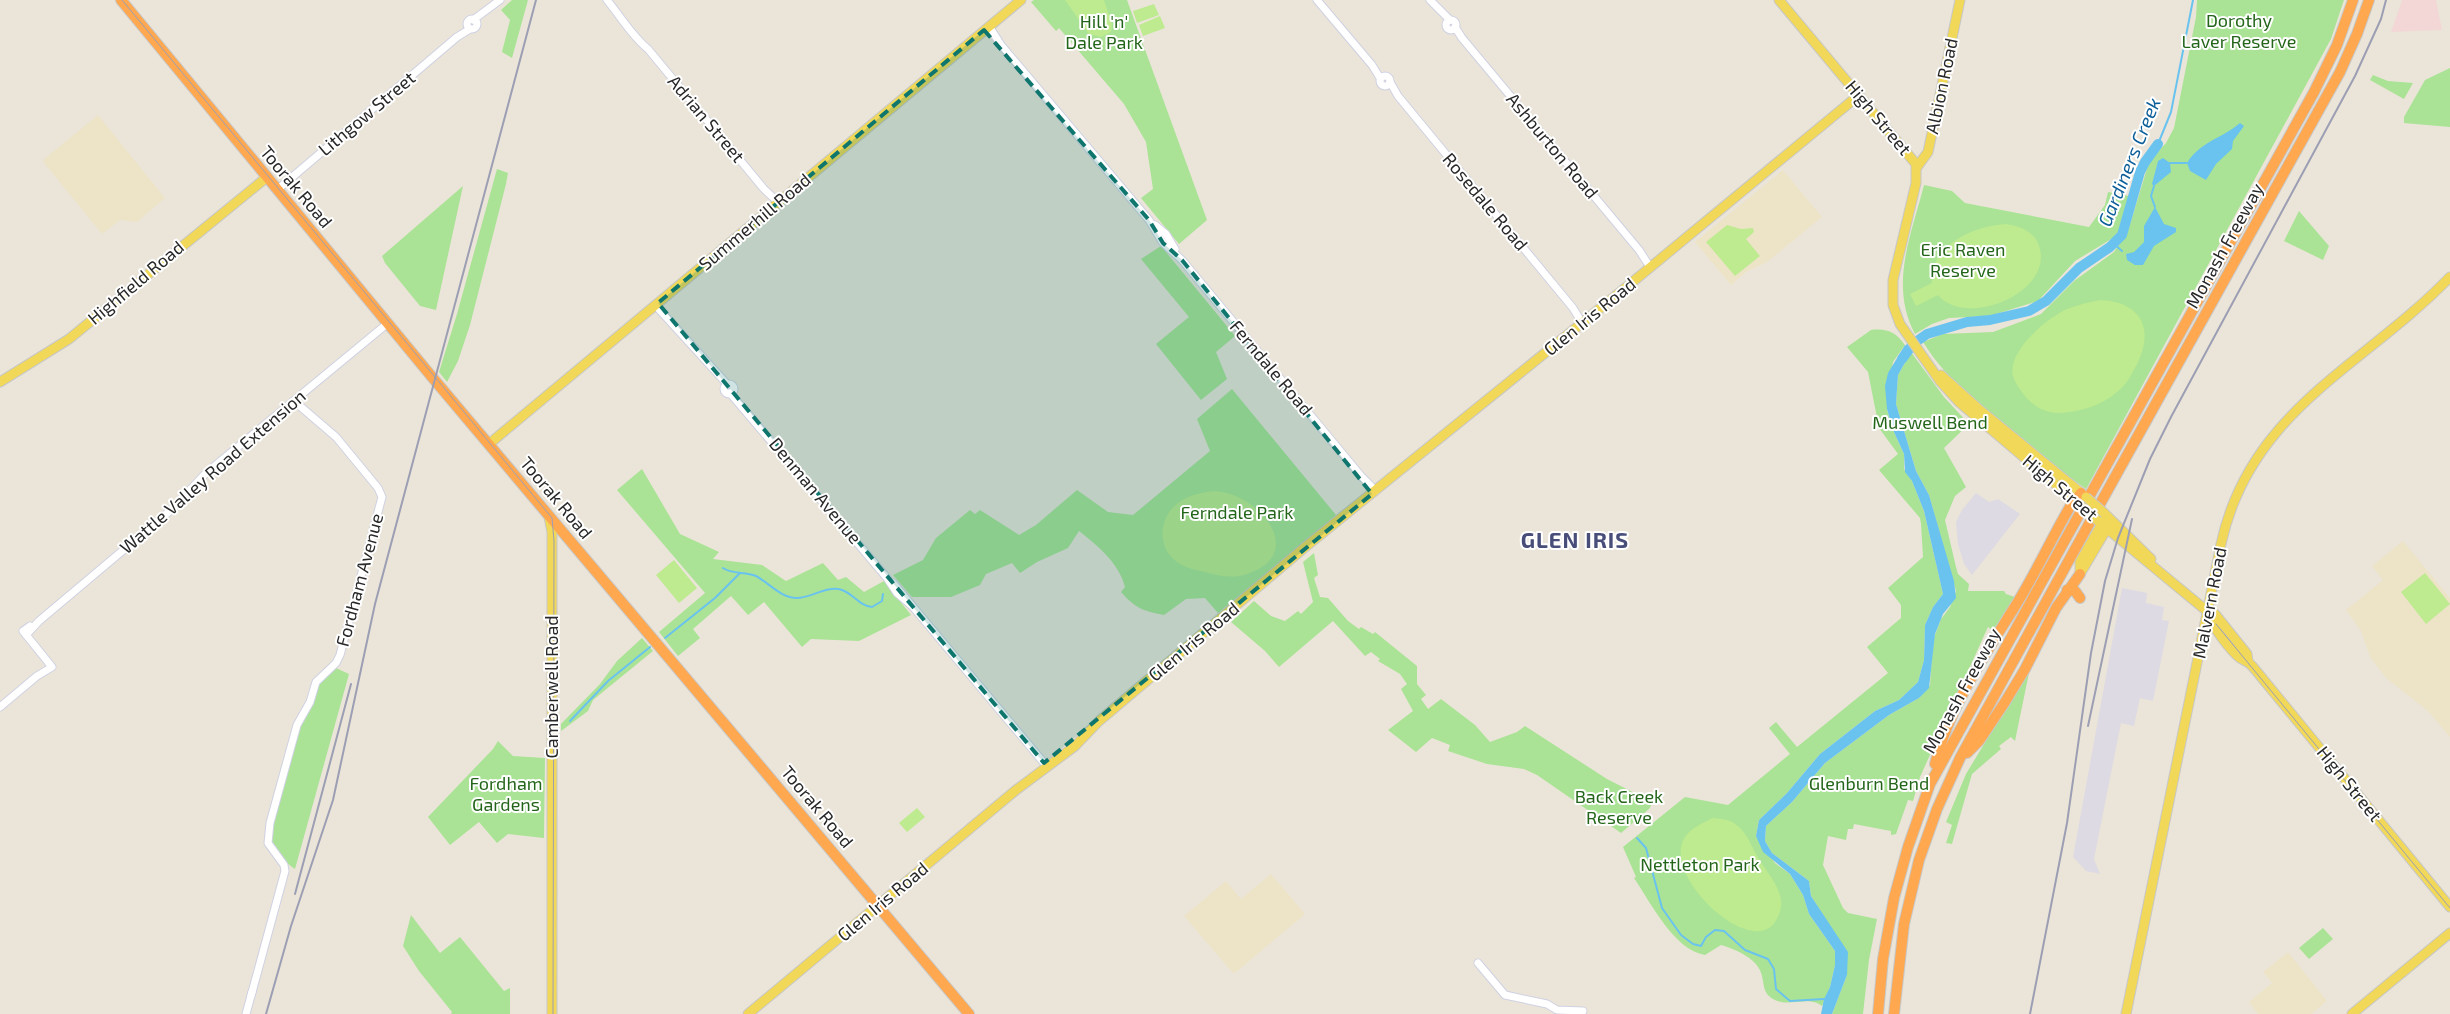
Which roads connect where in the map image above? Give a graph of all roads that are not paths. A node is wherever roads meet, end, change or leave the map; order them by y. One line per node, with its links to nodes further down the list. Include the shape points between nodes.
1 (121, 0): 14 (highway, Toorak Road)
2 (500, 0): 15 (street, Lithgow Street, via 475,22 474,29 468,27)
3 (607, 0): 16 (street, Adrian Street)
4 (1021, 0): 11 (main road, Summerhill Road)
5 (1317, 0): 20 (street, Rosedale Road, via 1382,77 1388,77 1387,84)
6 (1430, 0): 17 (street, Ashburton Road, via 1448,22 1455,22 1454,28 1462,38)
7 (1779, 0): 12 (main road, High Street)
8 (1960, 0): 13 (main road, Albion Road, via 1928,152)
9 (2353, 0): 26 (highway, Monash Freeway, via 2337,45 2314,92)
10 (2369, 0): 28 (highway, Monash Freeway, via 2340,72)
11 (987, 28): 16 (main road, Summerhill Road); 25 (street, Ferndale Road, via 1149,220 1163,243 1182,260)
12 (1859, 95): 13 (main road, High Street); 17 (main road, Glen Iris Road)
13 (1917, 167): 26 (main road, High Street, via 1892,288 1897,317 1945,387 1966,409)
14 (266, 177): 15 (highway, Toorak Road); 22 (main road, Highfield Road, via 69,339)
15 (277, 190): 21 (highway, Toorak Road)
16 (776, 204): 19 (main road, Summerhill Road)
17 (1652, 266): 20 (main road, Glen Iris Road)
18 (2450, 277): 34 (main road, Malvern Road, via 2302,405 2262,448 2230,512)
19 (656, 304): 24 (main road, Summerhill Road); 38 (street, Denman Avenue, via 726,386 726,393 732,392)
20 (1585, 321): 25 (main road, Glen Iris Road)
21 (388, 323): 23 (street, Wattle Valley Road Extension); 24 (highway, Toorak Road)
22 (0, 382)
23 (294, 401): 35 (street, Wattle Valley Road Extension, via 202,477 172,510 24,633 50,664); 45 (street, Fordham Avenue, via 336,437 382,495 340,655 315,684 309,704 297,725 270,823 268,843 285,869 264,949 254,968)
24 (488, 444): 27 (highway, Toorak Road)
25 (1374, 492): 36 (main road, Glen Iris Road)
26 (2081, 500): 28 (main road, High Street, bridge); 39 (highway, Monash Freeway); 39 (highway, via 1975,670 1938,753)
27 (546, 512): 29 (highway, Toorak Road); 30 (main road, Camberwell Road, via 552,526)
28 (2102, 518): 31 (main road, via 2080,562); 34 (main road, High Street); 37 (highway, Monash Freeway)
29 (569, 539): 30 (main road, via 560,536); 40 (highway, Toorak Road)
30 (552, 543): 46 (main road, Camberwell Road)
31 (2080, 574): 32 (highway)
32 (2067, 590): 33 (highway, via 2075,591); 37 (highway, via 2005,702 1979,740)
33 (2080, 598)
34 (2208, 612): 41 (main road, High Street, via 2211,623 2232,649 2248,661); 51 (main road, Malvern Road)
35 (0, 707)
36 (1099, 721): 38 (main road, Glen Iris Road); 38 (main road, Glen Iris Road, via 1061,756)
37 (1960, 758): 50 (highway, Monash Freeway, via 1934,817 1914,880 1900,943)
38 (1043, 767): 40 (main road, Glen Iris Road)
39 (1930, 784): 49 (highway, Monash Freeway, via 1894,898 1883,959)
40 (878, 906): 47 (main road, Glen Iris Road); 48 (highway, Toorak Road)
41 (2450, 906)
42 (2450, 933): 52 (main road)
43 (1478, 963): 44 (street, via 1505,995 1547,1004 1557,1010)
44 (1583, 1011)
45 (246, 1014)
46 (552, 1014)
47 (748, 1014)
48 (969, 1014)
49 (1878, 1014)
50 (1894, 1014)
51 (2126, 1014)
52 (2352, 1014)

